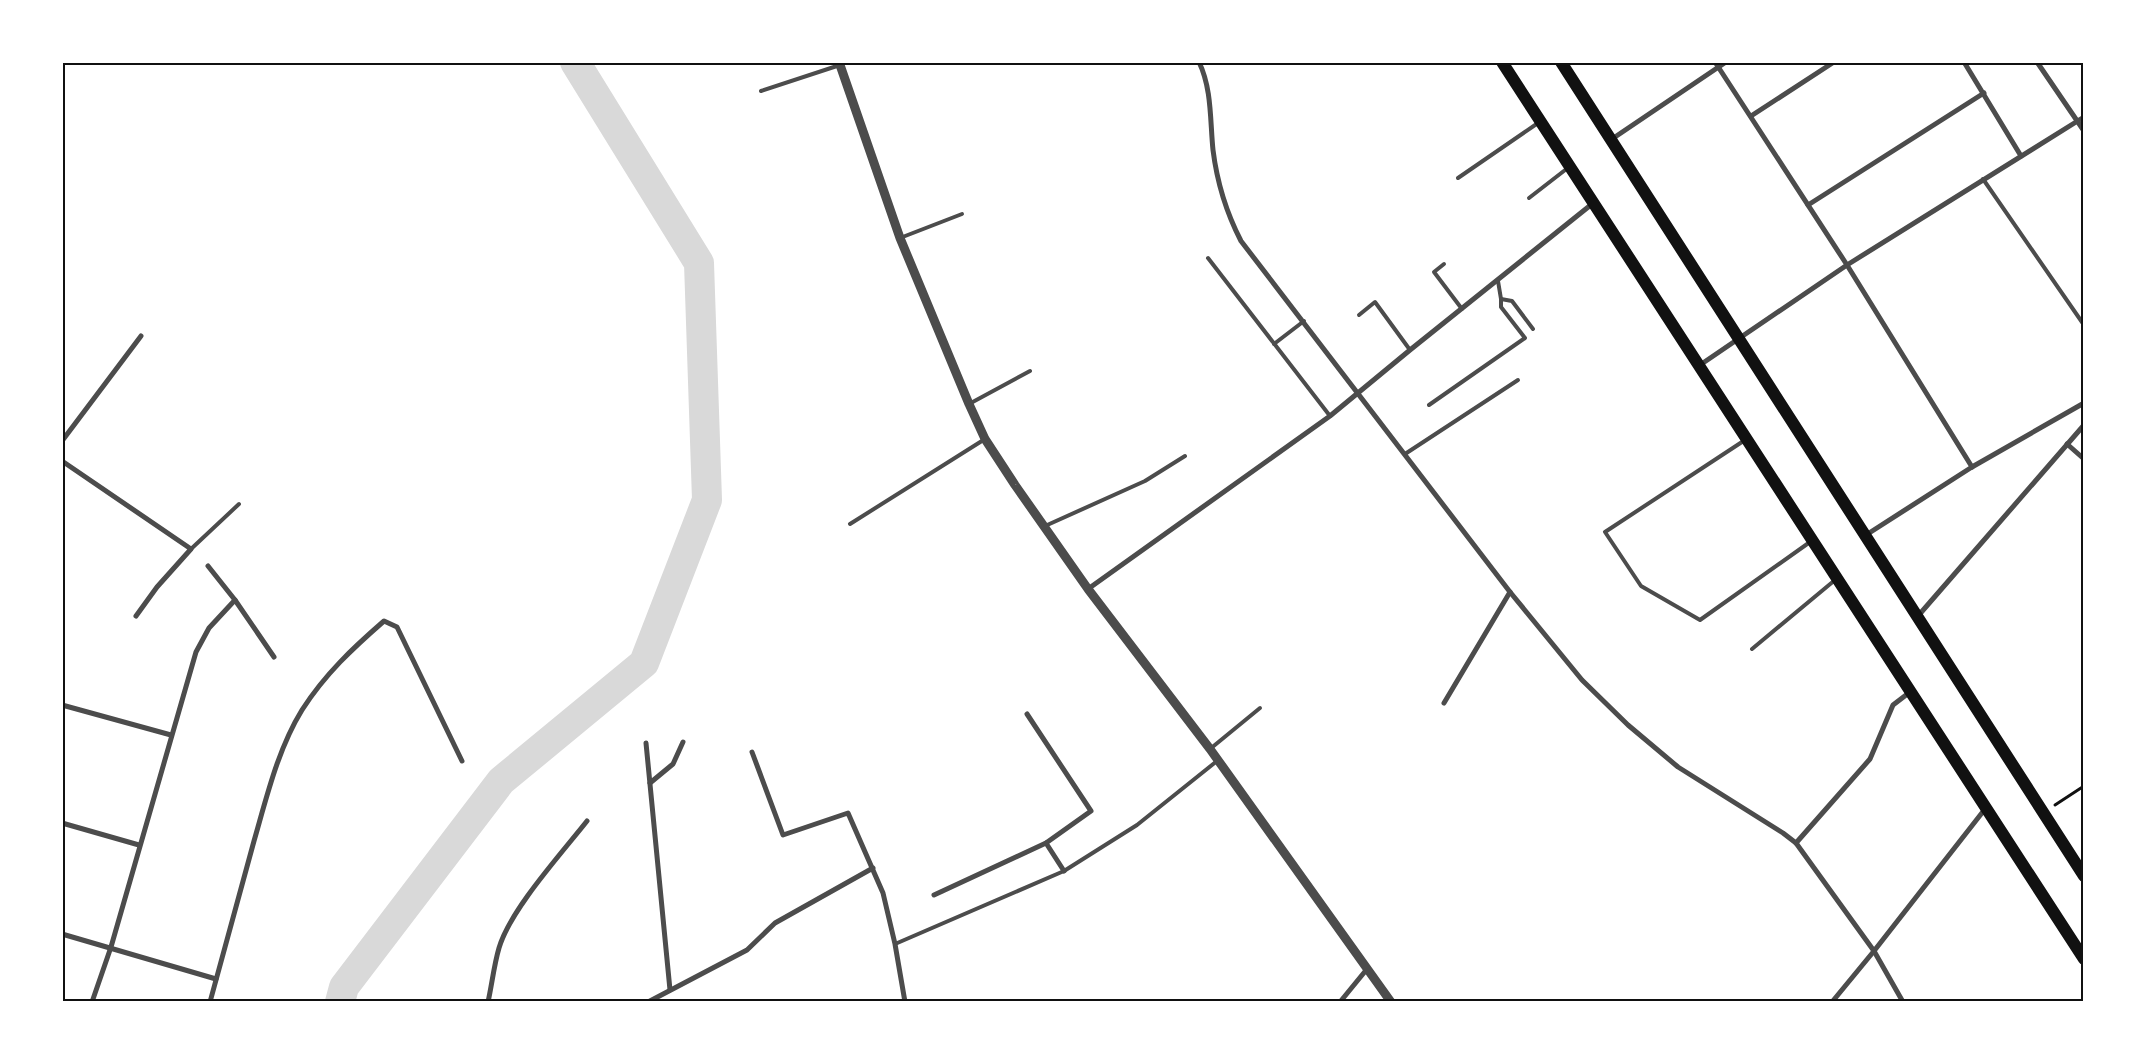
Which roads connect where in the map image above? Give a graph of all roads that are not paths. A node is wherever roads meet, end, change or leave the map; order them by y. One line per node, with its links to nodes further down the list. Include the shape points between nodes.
1 (1199, 62): 34 (street, via 1208,95 1213,151 1224,205 1241,241)
2 (1502, 62): 14 (main road)
3 (1561, 62): 17 (main road)
4 (1726, 62): 9 (street)
5 (1834, 62): 12 (street)
6 (1964, 62): 11 (street)
7 (2036, 62): 15 (street)
8 (839, 64): 10 (lane); 26 (street)
9 (1716, 65): 12 (street); 17 (street)
10 (761, 91)
11 (1984, 93): 18 (street); 24 (street)
12 (1750, 116): 24 (street)
13 (2084, 117): 15 (street)
14 (1540, 121): 19 (main road); 20 (lane)
15 (2078, 121): 16 (street); 18 (street)
16 (2084, 131)
17 (1612, 139): 38 (main road)
18 (2021, 156): 21 (street)
19 (1569, 167): 22 (lane); 23 (main road)
20 (1458, 178)
21 (1983, 179): 29 (street); 35 (lane)
22 (1529, 198)
23 (1593, 204): 30 (street); 41 (main road)
24 (1808, 205): 29 (street)
25 (962, 214): 26 (lane)
26 (900, 238): 46 (street)
27 (1208, 258): 39 (lane)
28 (1444, 264): 32 (lane, via 1434,272)
29 (1847, 265): 38 (street); 58 (street)
30 (1498, 281): 31 (lane); 32 (street)
31 (1501, 299): 36 (lane, via 1512,301); 47 (lane, via 1501,307 1525,338)
32 (1462, 309): 40 (street)
33 (1360, 315): 40 (lane, via 1375,302)
34 (1304, 321): 39 (lane); 44 (street)
35 (2084, 325)
36 (1533, 330)
37 (141, 336): 52 (street)
38 (1738, 338): 41 (street); 62 (main road)
39 (1274, 344): 48 (lane)
40 (1410, 350): 44 (street)
41 (1698, 366): 51 (main road)
42 (1030, 372): 46 (lane)
43 (1518, 380): 54 (lane)
44 (1359, 393): 48 (street); 54 (street)
45 (2084, 403): 58 (street)
46 (969, 404): 50 (street)
47 (1429, 405)
48 (1330, 416): 67 (street)
49 (2084, 425): 53 (street)
50 (985, 439): 60 (lane); 61 (street)
51 (1745, 439): 63 (main road); 63 (lane, via 1605,532 1640,586 1700,620)
52 (62, 441)
53 (2067, 444): 56 (street); 71 (street)
54 (1405, 454): 68 (street)
55 (1185, 456): 61 (lane, via 1145,481)
56 (2084, 459)
57 (62, 461): 64 (street)
58 (1972, 467): 62 (street)
59 (240, 504): 64 (lane)
60 (850, 524)
61 (1045, 526): 67 (street)
62 (1866, 536): 71 (main road)
63 (1812, 541): 66 (main road)
64 (191, 549): 70 (street)
65 (208, 566): 69 (street)
66 (1837, 578): 72 (lane); 74 (main road)
67 (1088, 589): 82 (street)
68 (1510, 592): 75 (street); 91 (street, via 1582,680 1628,725 1678,767)
69 (235, 600): 73 (street); 79 (street, via 209,628 196,652)
70 (136, 616)
71 (1918, 616): 95 (main road)
72 (1752, 649)
73 (274, 657)
74 (1910, 692): 87 (main road); 91 (street, via 1894,705 1870,759)
75 (1444, 703)
76 (62, 704): 79 (street)
77 (1260, 708): 82 (lane)
78 (1027, 714): 90 (street, via 1091,811)
79 (171, 735): 92 (street)
80 (683, 742): 86 (street, via 673,764)
81 (646, 743): 86 (street)
82 (1210, 749): 84 (street)
83 (752, 752): 93 (street, via 783,835 848,813)
84 (1218, 760): 94 (lane, via 1138,825); 102 (street)
85 (462, 761): 103 (street, via 397,626 384,621 347,652 322,683 302,710 286,743 270,784)
86 (650, 783): 104 (street)
87 (1985, 808): 100 (street); 101 (main road)
88 (587, 821): 107 (street, via 508,928 499,947)
89 (62, 823): 92 (street)
90 (1046, 843): 94 (street); 96 (street)
91 (1796, 843): 100 (street)
92 (139, 845): 99 (street)
93 (873, 868): 98 (street, via 883,893); 104 (street, via 775,924 747,950)
94 (1064, 871): 98 (lane)
95 (2084, 876)
96 (934, 895)
97 (62, 934): 99 (street)
98 (895, 944): 109 (street)
99 (111, 947): 103 (street); 105 (street)
100 (1874, 951): 112 (street); 113 (street)
101 (2084, 959)
102 (1367, 969): 110 (street); 111 (street)
103 (216, 979): 106 (street)
104 (670, 990): 108 (street)
105 (92, 1002)
106 (210, 1002)
107 (488, 1002)
108 (648, 1002)
109 (905, 1002)
110 (1340, 1002)
111 (1391, 1002)
112 (1832, 1002)
113 (1903, 1002)

